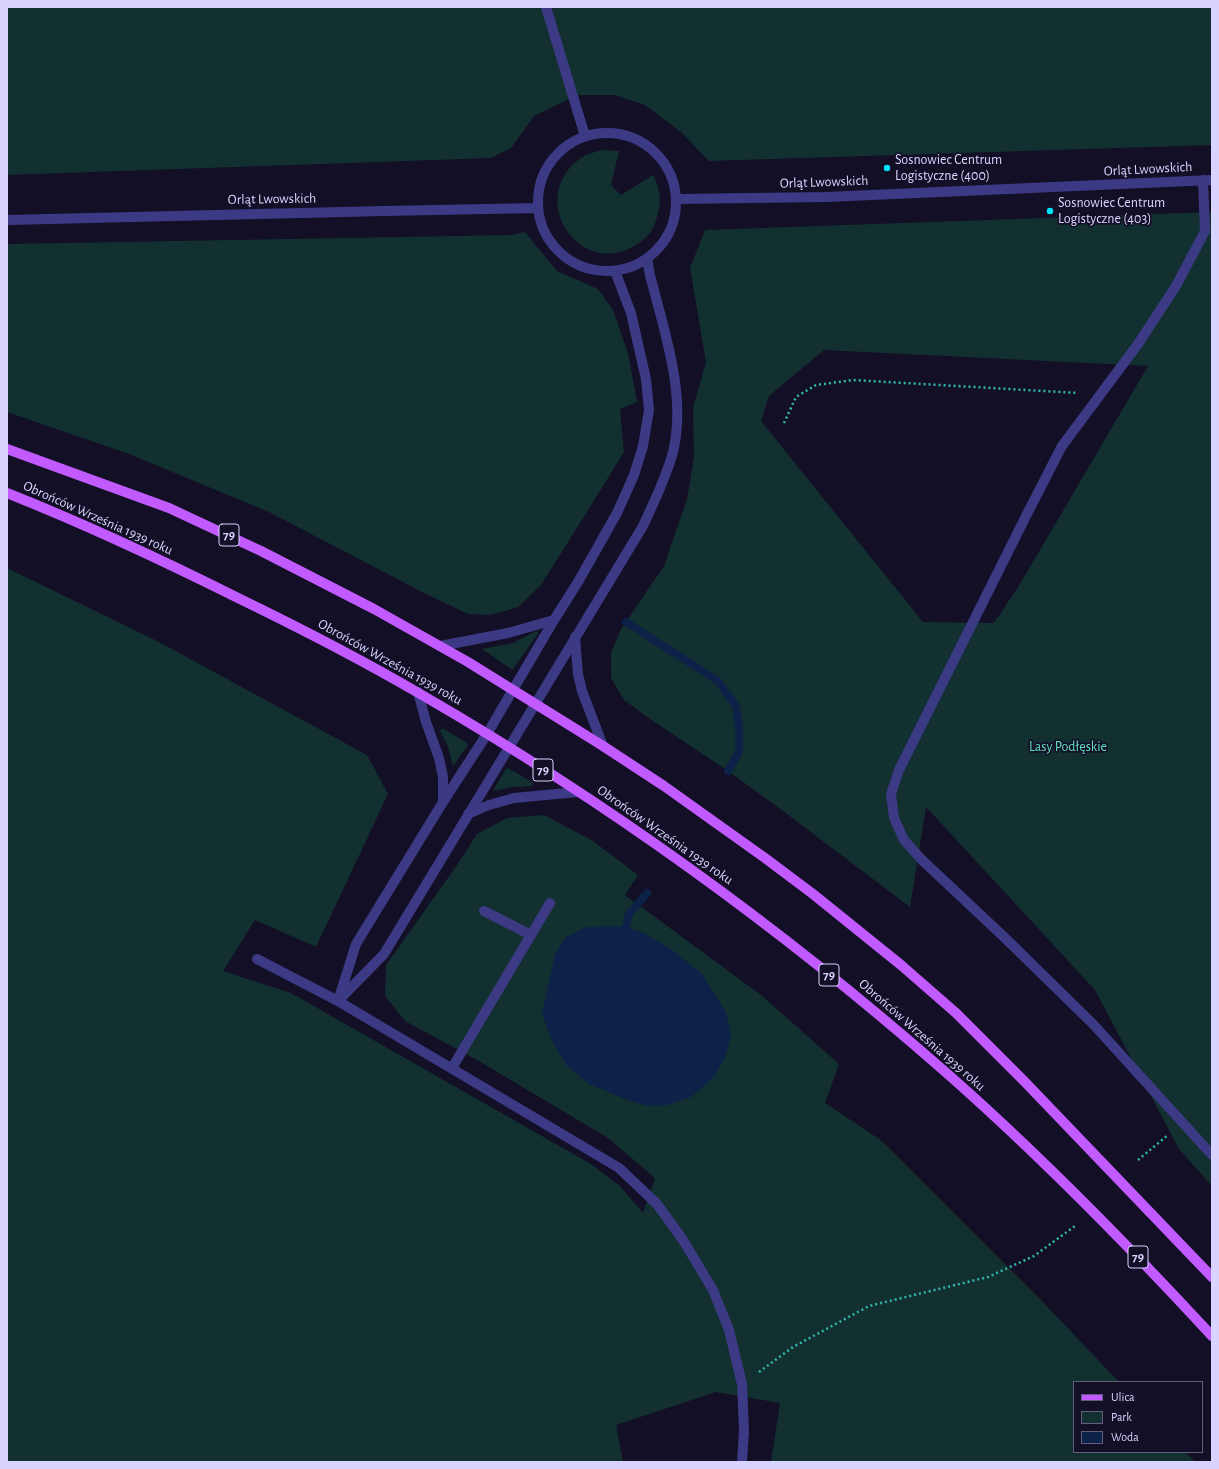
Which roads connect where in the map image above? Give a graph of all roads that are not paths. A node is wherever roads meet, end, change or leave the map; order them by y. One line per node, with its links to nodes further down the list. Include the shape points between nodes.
1 (546, 7): 2 (street)
2 (585, 136): 4 (street, via 603,133 622,134 639,140 654,151 666,165 674,181); 5 (street, via 568,144 555,156 544,172)
3 (1208, 180): 4 (street, Orląt Lwowskich, via 826,197); 29 (street, via 1205,231 1176,286 1138,344 1062,446 899,770 891,794 894,818 904,840 1093,1024)
4 (677, 199): 7 (street, via 676,217 670,233 660,248)
5 (538, 208): 6 (street, Orląt Lwowskich); 8 (street, via 543,230 567,258 593,270)
6 (7, 220)
7 (647, 259): 8 (street, via 632,267); 12 (street, via 675,377 678,410 673,451 663,484 643,526)
8 (616, 271): 11 (street, via 631,313 646,379 649,410 643,446 634,475 617,513)
9 (7, 449): 13 (main road, Obrońców Września 1939 roku / 79, via 162,506 216,529 374,609)
10 (7, 493): 15 (main road, Obrońców Września 1939 roku / 79, via 200,578)
11 (554, 620): 13 (street, via 508,633); 14 (street)
12 (576, 637): 16 (street); 18 (street, via 578,674 582,692)
13 (440, 646): 14 (main road, Obrońców Września 1939 roku / 79)
14 (514, 690): 16 (main road, Obrońców Września 1939 roku / 79); 17 (street)
15 (418, 692): 17 (main road, Obrońców Września 1939 roku / 79); 21 (street, via 439,758 443,777)
16 (536, 704): 18 (main road, Obrońców Września 1939 roku / 79); 19 (street)
17 (487, 734): 19 (main road, Obrońców Września 1939 roku / 79); 21 (street)
18 (603, 746): 30 (main road, Obrońców Września 1939 roku / 79, via 765,858 862,933 940,999 1024,1080)
19 (509, 748): 20 (main road, Obrońców Września 1939 roku / 79); 22 (street)
20 (578, 792): 22 (street, via 514,798); 31 (main road, Obrońców Września 1939 roku / 79, via 727,896 906,1038 1062,1181)
21 (443, 802): 27 (street, via 356,944)
22 (468, 814): 27 (street, via 384,954)
23 (550, 903): 25 (street)
24 (484, 911): 25 (street)
25 (531, 936): 28 (street)
26 (257, 959): 27 (street)
27 (338, 1001): 28 (street)
28 (452, 1068): 32 (street, via 619,1168 657,1204 683,1240 713,1290 729,1330 742,1384)
29 (1212, 1156)
30 (1212, 1277)
31 (1212, 1336)
32 (742, 1462)

